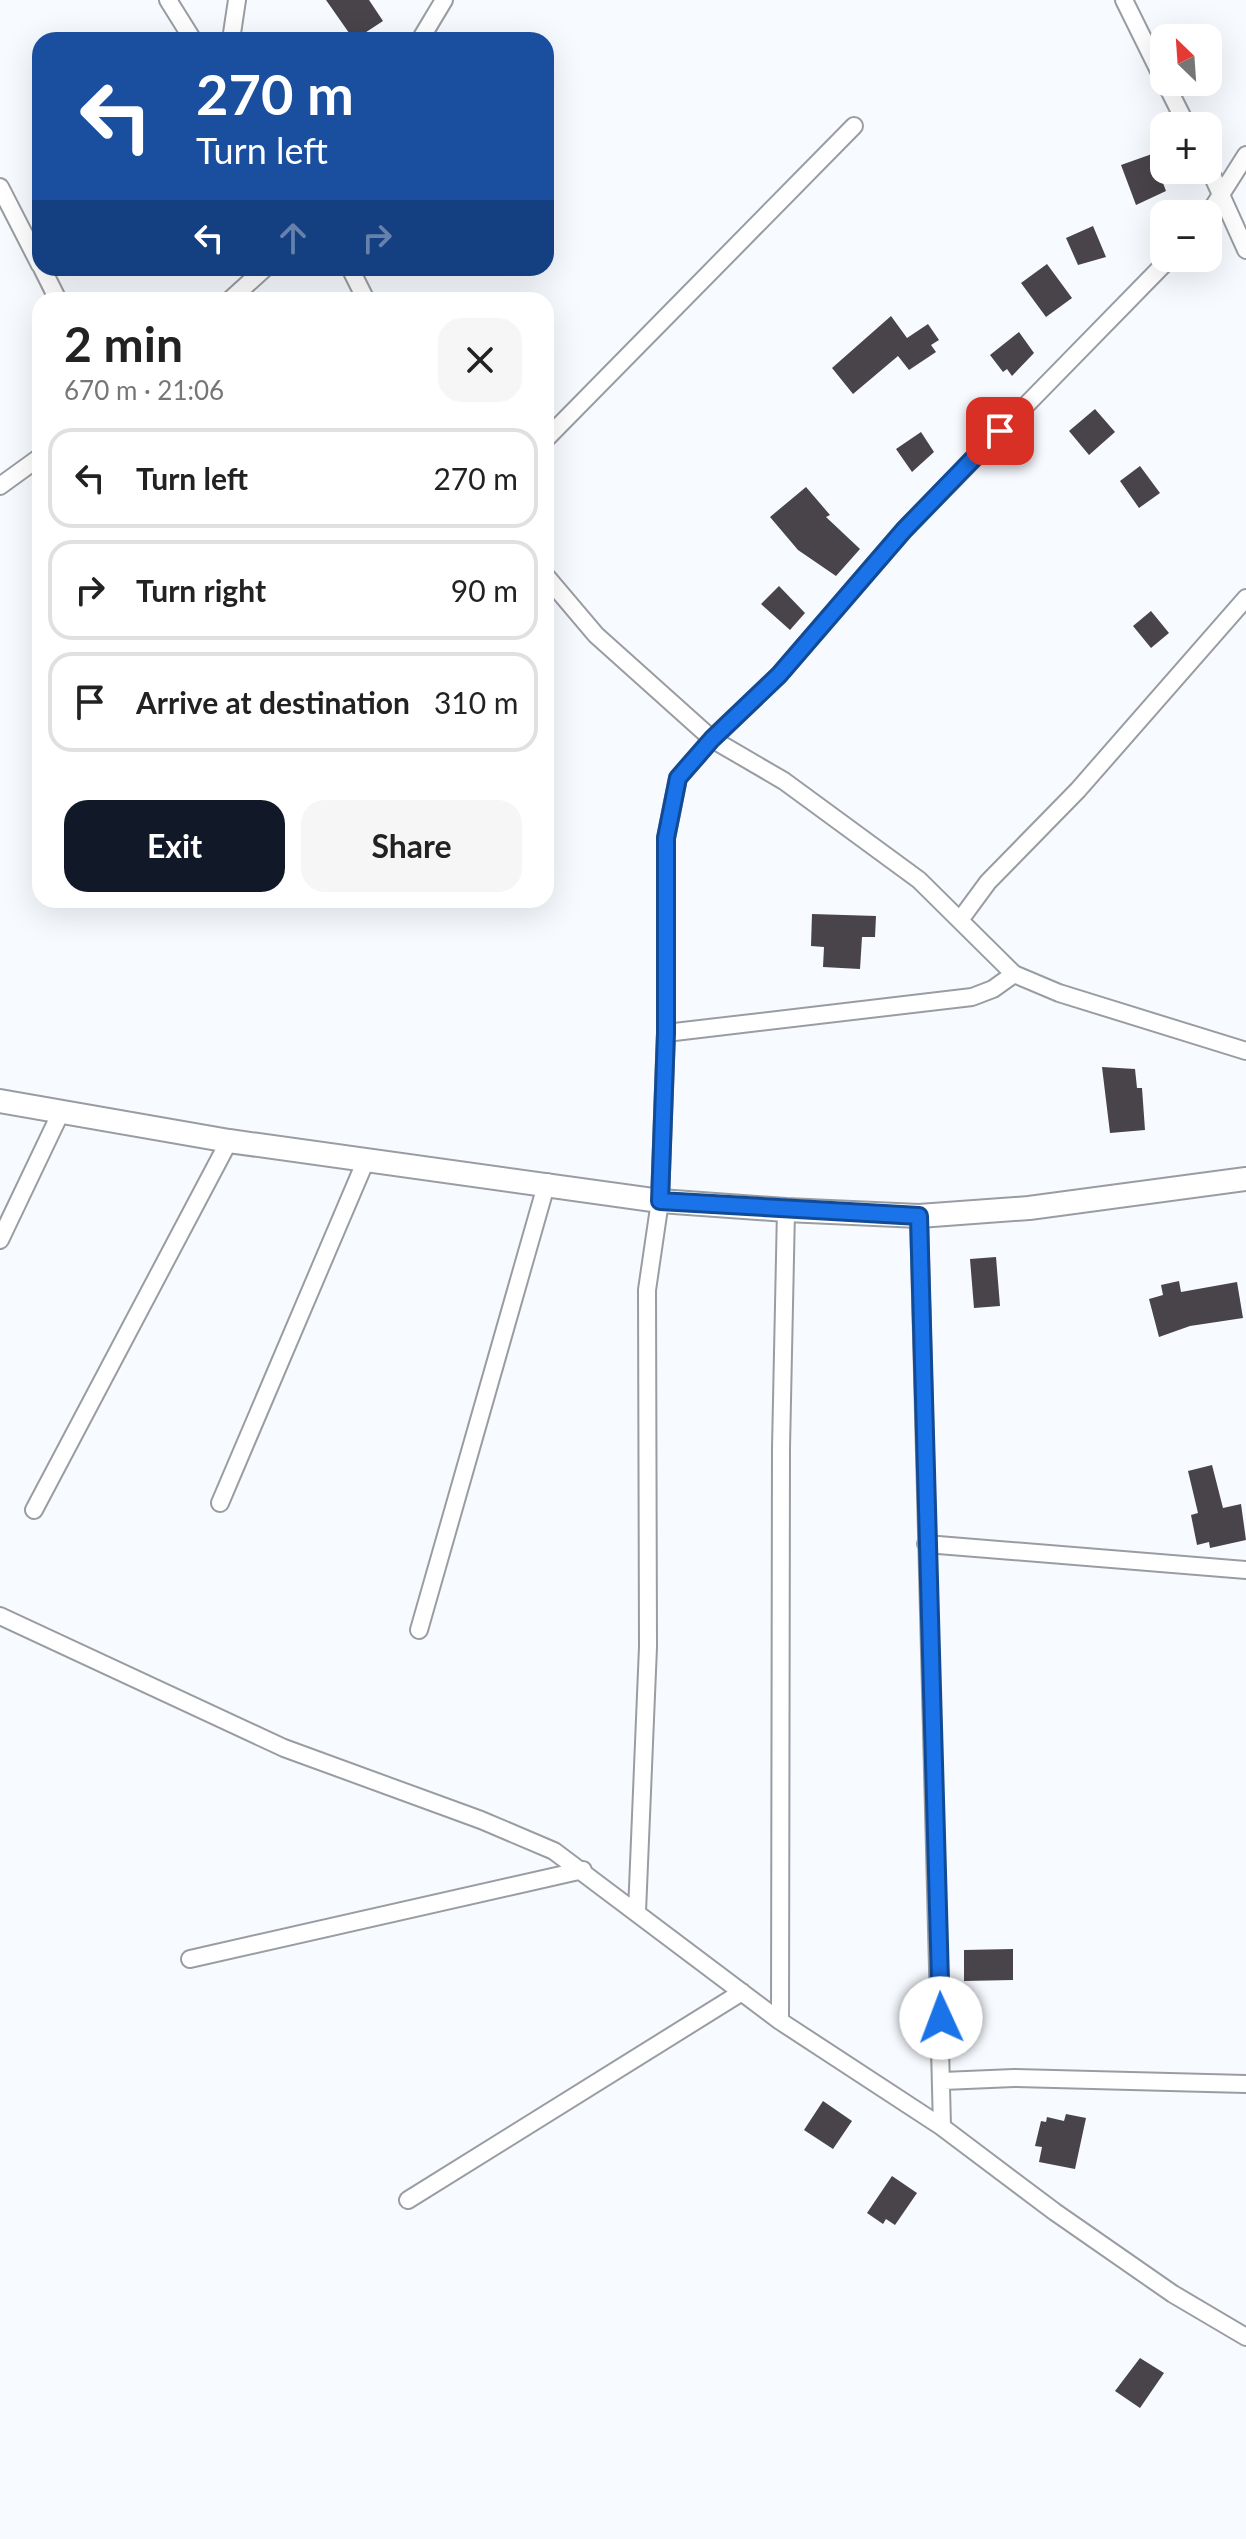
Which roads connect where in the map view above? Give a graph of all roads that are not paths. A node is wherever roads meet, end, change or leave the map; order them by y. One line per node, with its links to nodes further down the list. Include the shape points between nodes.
1 (168, 0): 5 (street)
2 (237, 0): 6 (street)
3 (444, 0): 7 (street)
4 (1124, 0): 8 (street)
5 (188, 32)
6 (232, 32)
7 (425, 32)
8 (1150, 53)
9 (854, 126): 20 (street)
10 (1246, 155): 13 (street)
11 (1217, 184): 13 (street)
12 (0, 187): 15 (street)
13 (1222, 194): 14 (street); 16 (street)
14 (1218, 200)
15 (32, 249)
16 (1246, 250)
17 (1157, 272): 25 (street, via 954,477 779,675)
18 (256, 276): 19 (street)
19 (239, 292)
20 (554, 431)
21 (32, 463): 22 (street)
22 (0, 486)
23 (554, 585): 25 (street, via 596,635)
24 (1246, 598): 26 (street, via 1078,790 988,882)
25 (712, 739): 26 (street, via 848,826 919,880); 28 (street, via 678,778 670,806)
26 (960, 920): 27 (street)
27 (1014, 974): 28 (street, via 972,997); 29 (street)
28 (666, 1033): 36 (street)
29 (1246, 1051)
30 (0, 1101): 31 (street)
31 (61, 1112): 32 (street); 39 (street)
32 (229, 1141): 33 (street); 41 (street)
33 (366, 1160): 35 (street); 40 (street)
34 (1246, 1179): 38 (street, via 1029,1208)
35 (547, 1182): 36 (street); 45 (street)
36 (660, 1201): 37 (street); 47 (street, via 647,1290 648,1647)
37 (786, 1210): 38 (street); 50 (street)
38 (919, 1216): 42 (street)
39 (0, 1240)
40 (220, 1503)
41 (34, 1510)
42 (926, 1544): 43 (street); 51 (street)
43 (1246, 1570)
44 (0, 1616): 46 (street, via 284,1748 528,1839)
45 (419, 1630)
46 (583, 1870): 47 (street); 48 (street)
47 (637, 1912): 49 (street)
48 (190, 1959)
49 (742, 1992): 50 (street); 54 (street)
50 (780, 2021): 53 (street)
51 (943, 2081): 52 (street); 53 (street)
52 (1246, 2084)
53 (942, 2127): 55 (street, via 1173,2294)
54 (408, 2200)
55 (1246, 2337)

